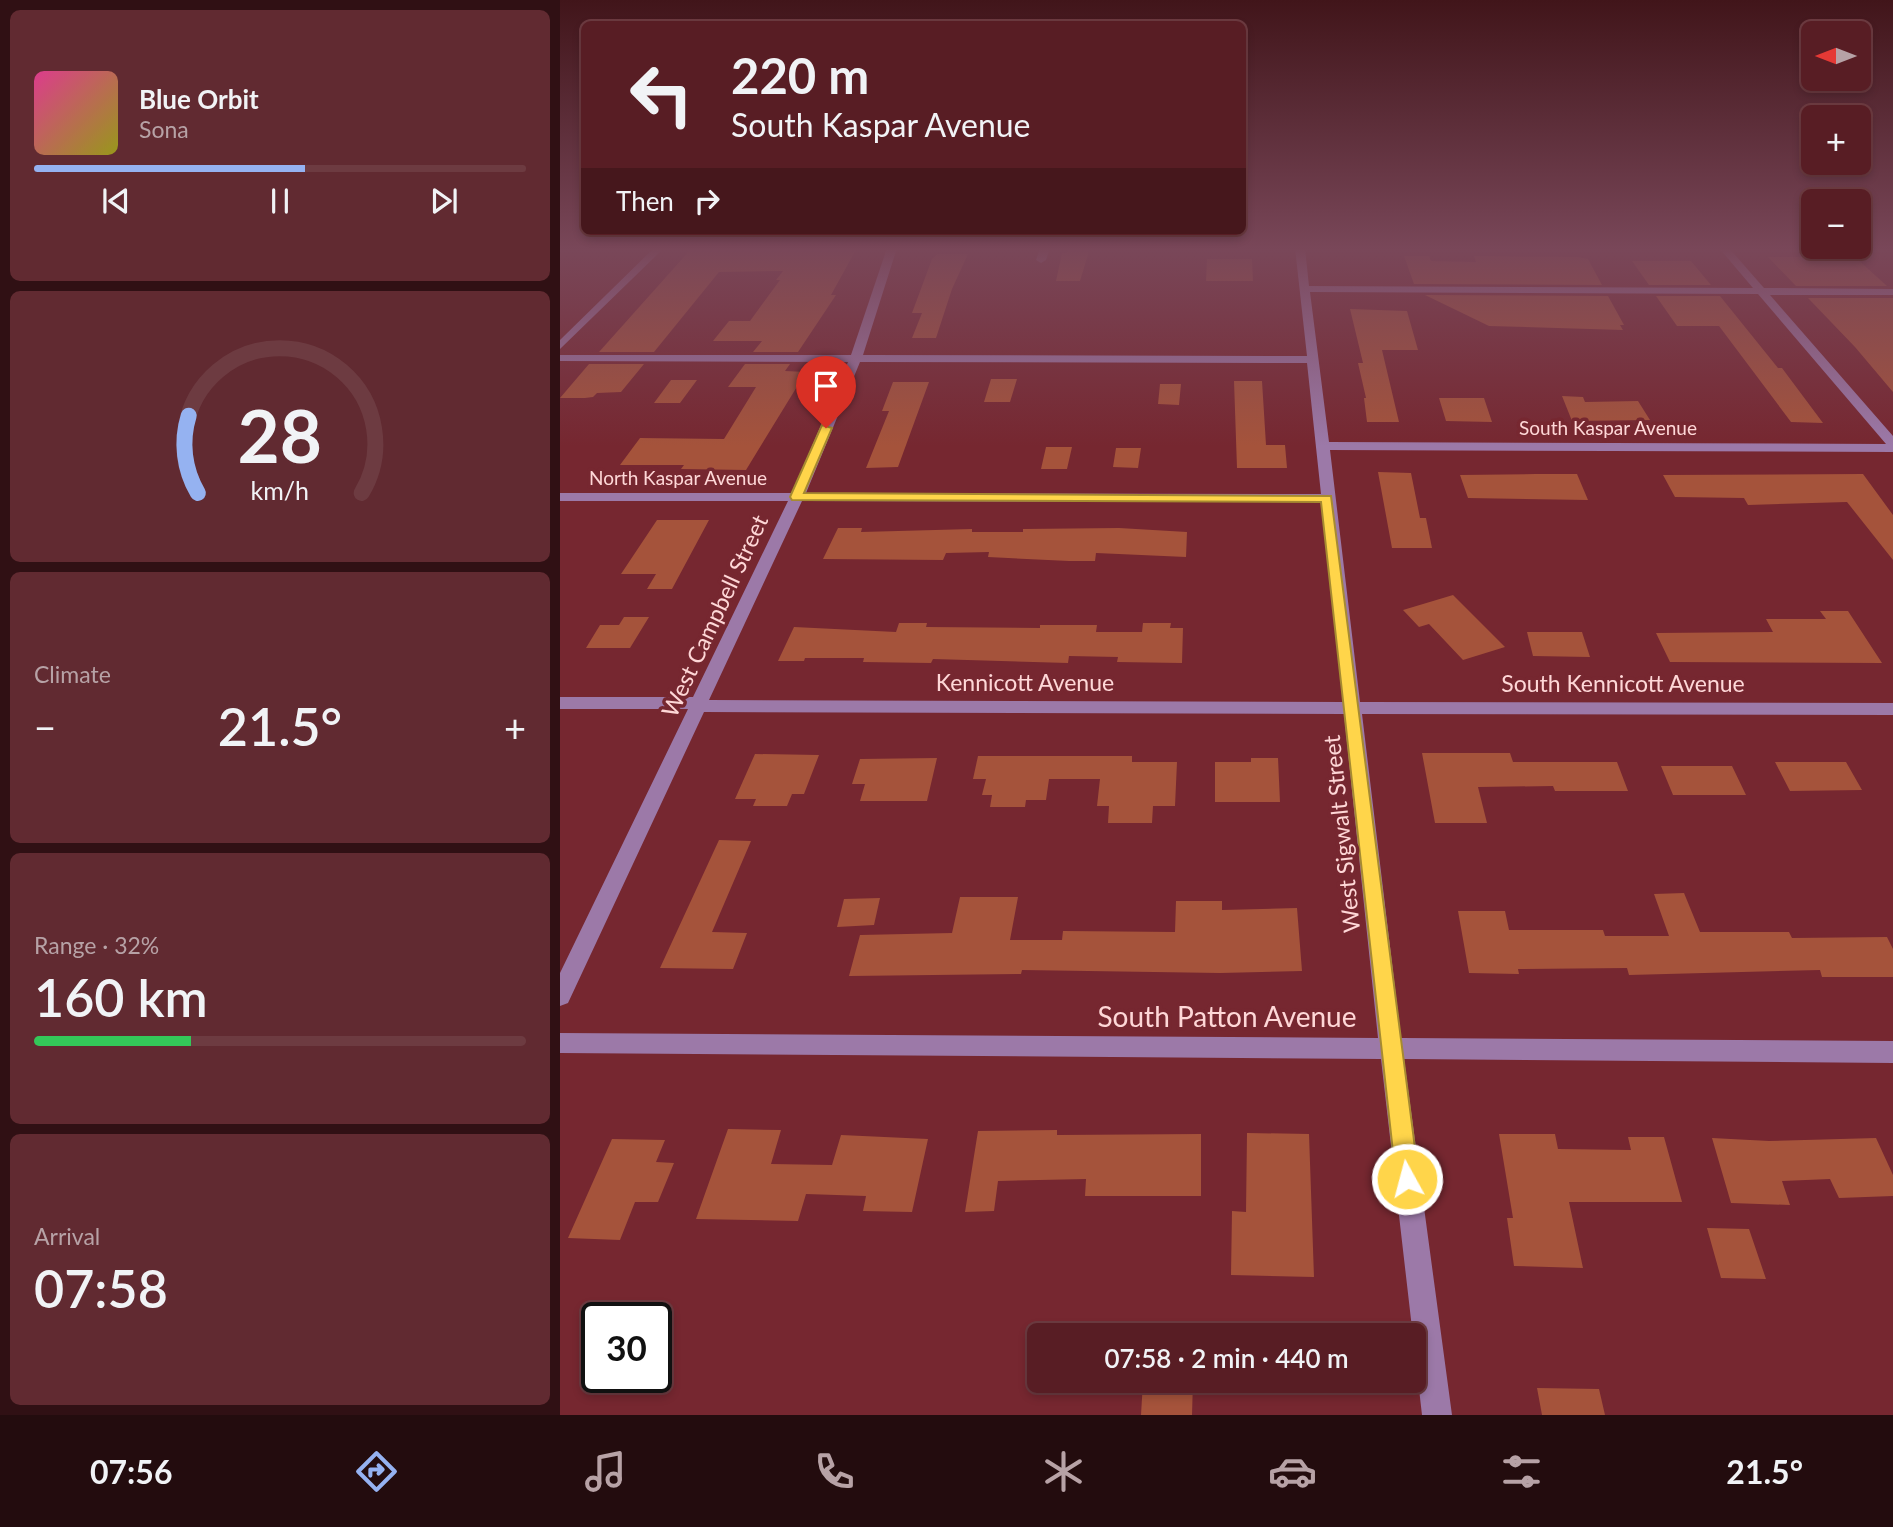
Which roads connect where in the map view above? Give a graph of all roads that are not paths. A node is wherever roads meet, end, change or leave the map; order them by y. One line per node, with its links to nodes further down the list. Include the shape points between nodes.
1 (592, 314): 5 (street)
2 (870, 314): 7 (street, West Campbell Street)
3 (1306, 314): 8 (street, West Sigwalt Street)
4 (1780, 314): 10 (street)
5 (560, 346)
6 (560, 358): 7 (street)
7 (856, 358): 8 (street); 12 (street, West Campbell Street)
8 (1311, 360): 9 (street, West Sigwalt Street)
9 (1323, 446): 10 (street, South Kaspar Avenue); 13 (street, West Sigwalt Street)
10 (1893, 446)
11 (560, 497): 12 (street, North Kaspar Avenue)
12 (796, 497): 13 (street); 15 (street, West Campbell Street)
13 (1327, 499): 16 (street, West Sigwalt Street)
14 (560, 703): 15 (street, Kennicott Avenue)
15 (698, 703): 16 (street, Kennicott Avenue); 18 (street, West Campbell Street)
16 (1352, 708): 17 (street, South Kennicott Avenue); 20 (street, West Sigwalt Street)
17 (1893, 709)
18 (560, 996)
19 (560, 1043): 20 (street, South Patton Avenue)
20 (1391, 1048): 21 (street, South Patton Avenue); 22 (street, West Sigwalt Street)
21 (1893, 1052)
22 (1437, 1415)

